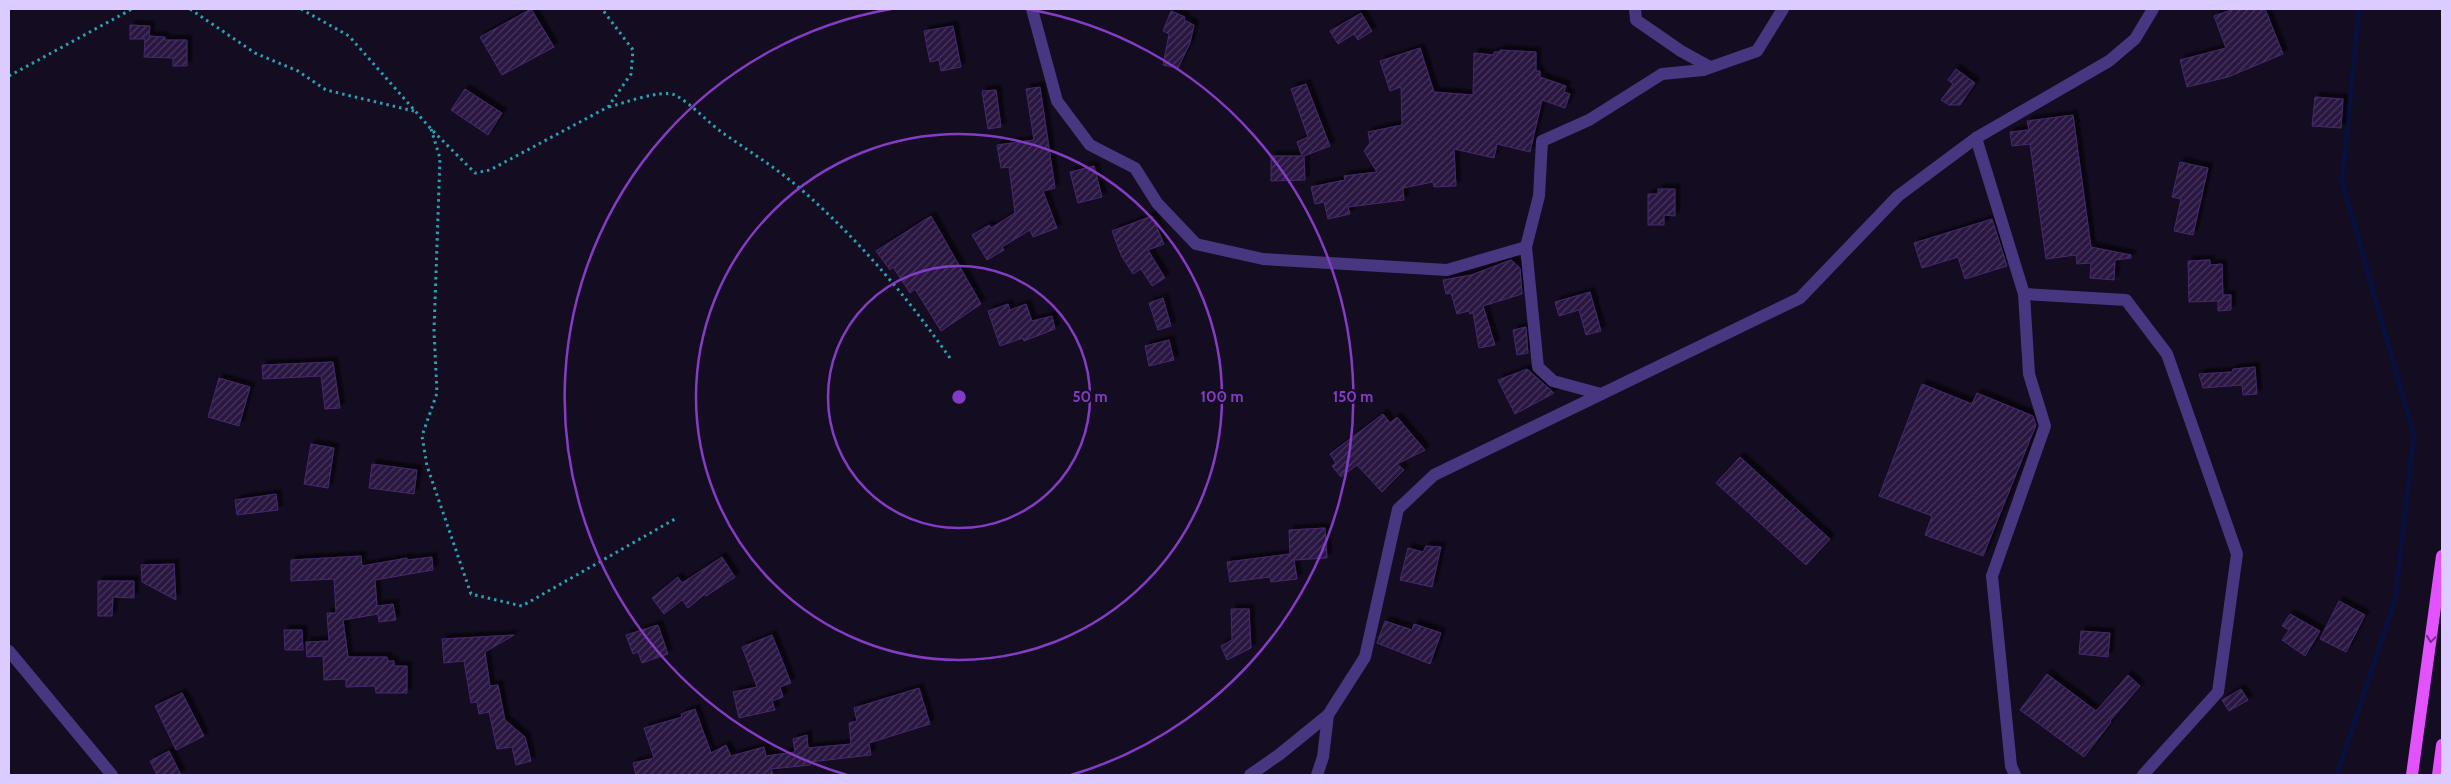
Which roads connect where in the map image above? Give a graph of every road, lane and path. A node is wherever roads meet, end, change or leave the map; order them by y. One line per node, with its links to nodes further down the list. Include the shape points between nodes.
1 (132, 9): 10 (path)
2 (190, 9): 12 (path, via 255,53 298,71 326,90)
3 (301, 9): 12 (path, via 349,36)
4 (602, 9): 11 (path, via 633,50 631,74)
5 (1032, 9): 15 (street, via 1057,101 1090,145 1135,168 1157,203 1196,244 1263,259 1447,270)
6 (1635, 9): 9 (street, via 1636,20 1681,52)
7 (1783, 9): 9 (street, via 1757,51)
8 (2153, 9): 14 (street, via 2135,39 2108,60)
9 (1710, 67): 15 (street, via 1662,74 1589,120 1542,140 1539,196)
10 (9, 76)
11 (608, 107): 13 (path, via 490,170 476,173); 17 (path, via 661,93 674,95 722,133 764,160 802,190 863,248 923,320)
12 (416, 112): 13 (path)
13 (431, 129): 19 (path, via 440,158 434,331 437,393 422,436 427,466 471,594 522,606)
14 (1976, 138): 16 (street); 18 (street, via 1898,196 1800,298)
15 (1526, 247): 18 (street, via 1538,367 1553,380)
16 (2024, 294): 27 (street, via 2029,374 2045,426 1992,576 2011,766); 28 (street, via 2126,300 2167,354 2237,554 2218,692)
17 (952, 361)
18 (1601, 394): 22 (street, via 1434,475 1398,509 1365,657)
19 (675, 519)
20 (2442, 556): 29 (main road, one-way to 29)
21 (9, 651): 24 (street)
22 (1328, 715): 25 (street); 26 (street, via 1323,757)
23 (2442, 744): 30 (main road)
24 (112, 775)
25 (1250, 775)
26 (1317, 775)
27 (2015, 775)
28 (2143, 775)
29 (2412, 775)
30 (2438, 775)

